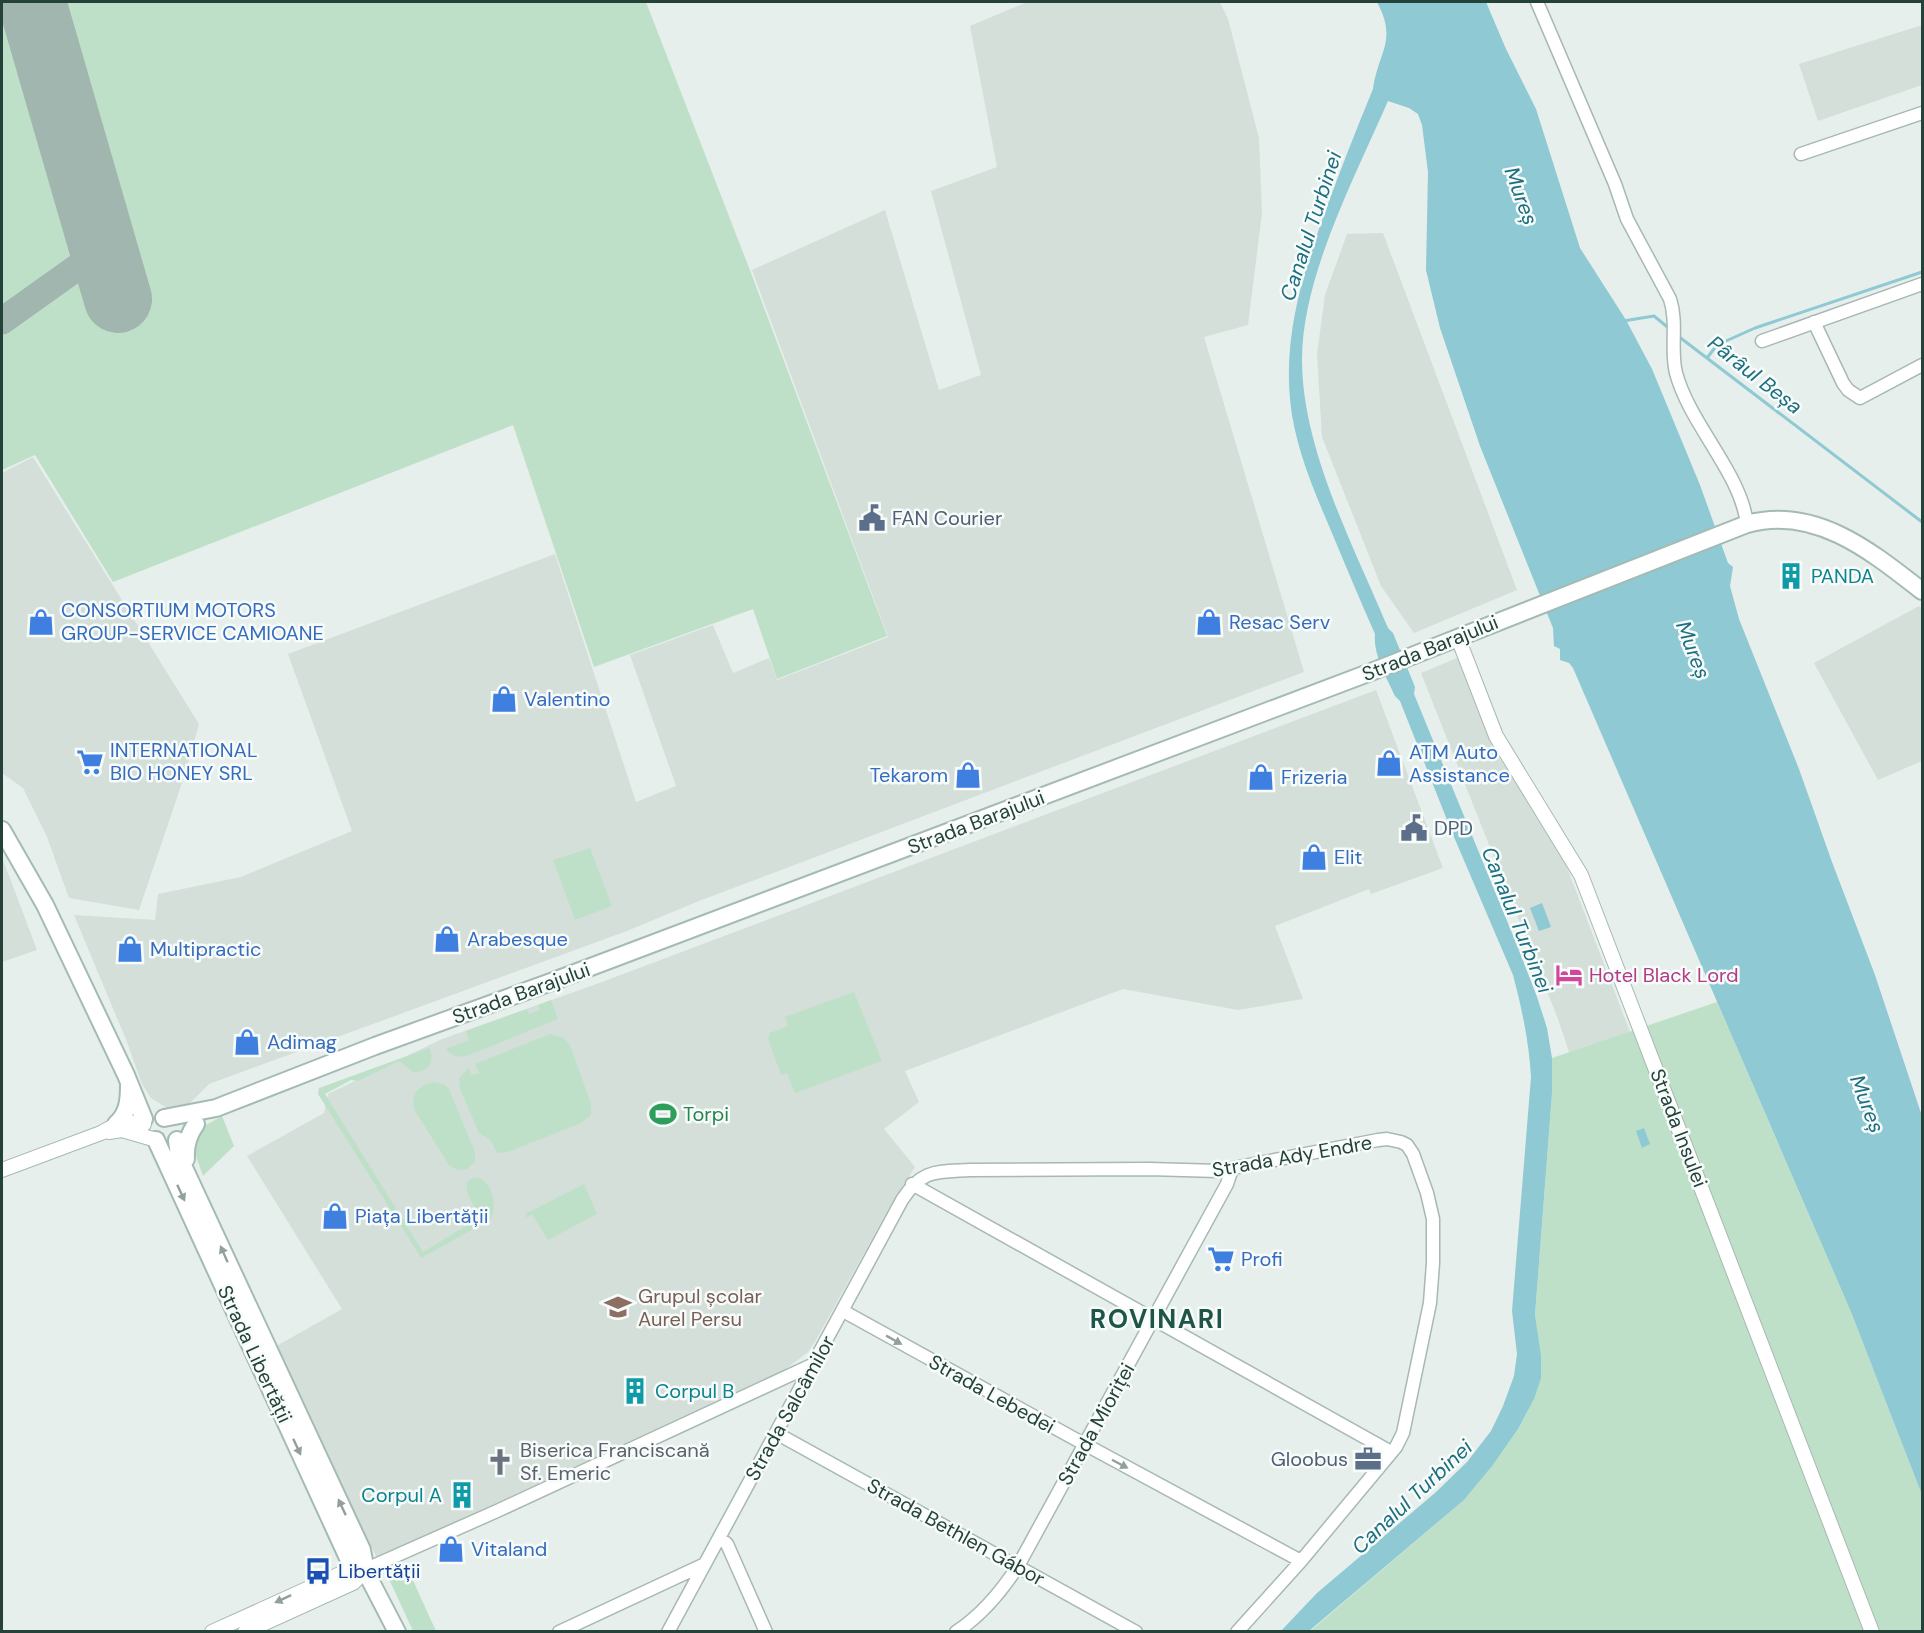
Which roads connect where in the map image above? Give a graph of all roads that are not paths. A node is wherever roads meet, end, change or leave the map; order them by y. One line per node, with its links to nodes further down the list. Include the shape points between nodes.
1 (1537, 2): 8 (street, via 1627,219 1670,299 1674,311 1676,372 1701,428 1740,495 1745,510)
2 (1923, 113): 3 (street)
3 (1801, 154)
4 (1923, 284): 5 (street)
5 (1814, 322): 6 (street); 7 (street, via 1843,383 1860,398)
6 (1762, 342)
7 (1923, 365)
8 (1740, 526): 9 (main road, Strada Barajului, via 1781,519 1813,524 1875,553); 10 (main road, Strada Barajului)
9 (1923, 591)
10 (1458, 638): 13 (main road, Strada Barajului); 44 (street, Strada Insulei, via 1496,736 1581,876)
11 (2, 830): 12 (main road, via 45,905)
12 (128, 1078): 14 (main road); 15 (main road, via 128,1104)
13 (216, 1108): 14 (main road, Strada Barajului); 16 (main road, Strada Barajului)
14 (152, 1119): 15 (street); 18 (main road, Strada Libertății, via 177,1127); 19 (main road, Strada Libertății, via 144,1128)
15 (116, 1124): 17 (street)
16 (196, 1124): 18 (main road, Strada Barajului); 23 (main road, via 186,1146)
17 (101, 1132): 19 (street, via 122,1130); 21 (street)
18 (177, 1138): 19 (main road, via 172,1144); 23 (main road, Strada Libertății, via 179,1157)
19 (155, 1139): 34 (main road, Strada Libertății, one-way to 34, via 348,1558)
20 (1232, 1169): 22 (street, Strada Ady Endre, via 941,1171); 25 (street, Strada Mioriței); 29 (street, Strada Ady Endre, via 1387,1139 1407,1145 1413,1154 1433,1219 1432,1281 1403,1433)
21 (2, 1170)
22 (912, 1184): 24 (street, Strada Salcâmilor); 25 (street)
23 (193, 1186): 34 (main road, Strada Libertății, one-way to 23, via 362,1550)
24 (843, 1311): 26 (street, Strada Salcâmilor); 28 (street, Strada Lebedei, one-way to 28)
25 (1152, 1320): 28 (street, Strada Mioriței); 29 (street)
26 (814, 1364): 27 (street, Strada Salcâmilor); 34 (street)
27 (776, 1433): 30 (street, Strada Salcâmilor); 33 (street, Strada Bethlen Gábor)
28 (1084, 1444): 31 (street, Strada Lebedei, one-way to 31); 33 (street, Strada Mioriței)
29 (1391, 1452): 31 (street, Strada Ady Endre)
30 (720, 1538): 32 (street, Strada Salcâmilor); 40 (street, via 727,1544)
31 (1301, 1561): 43 (street, Strada Ady Endre)
32 (705, 1564): 38 (street); 39 (street, Strada Salcâmilor)
33 (1018, 1566): 41 (street, Strada Mioriței, via 999,1594); 42 (street, Strada Bethlen Gábor)
34 (363, 1570): 35 (street, via 340,1574); 37 (main road, Strada Libertății)
35 (251, 1624): 36 (street)
36 (212, 1632)
37 (397, 1632)
38 (559, 1632)
39 (668, 1632)
40 (766, 1632)
41 (956, 1632)
42 (1136, 1632)
43 (1237, 1632)
44 (1872, 1632)

